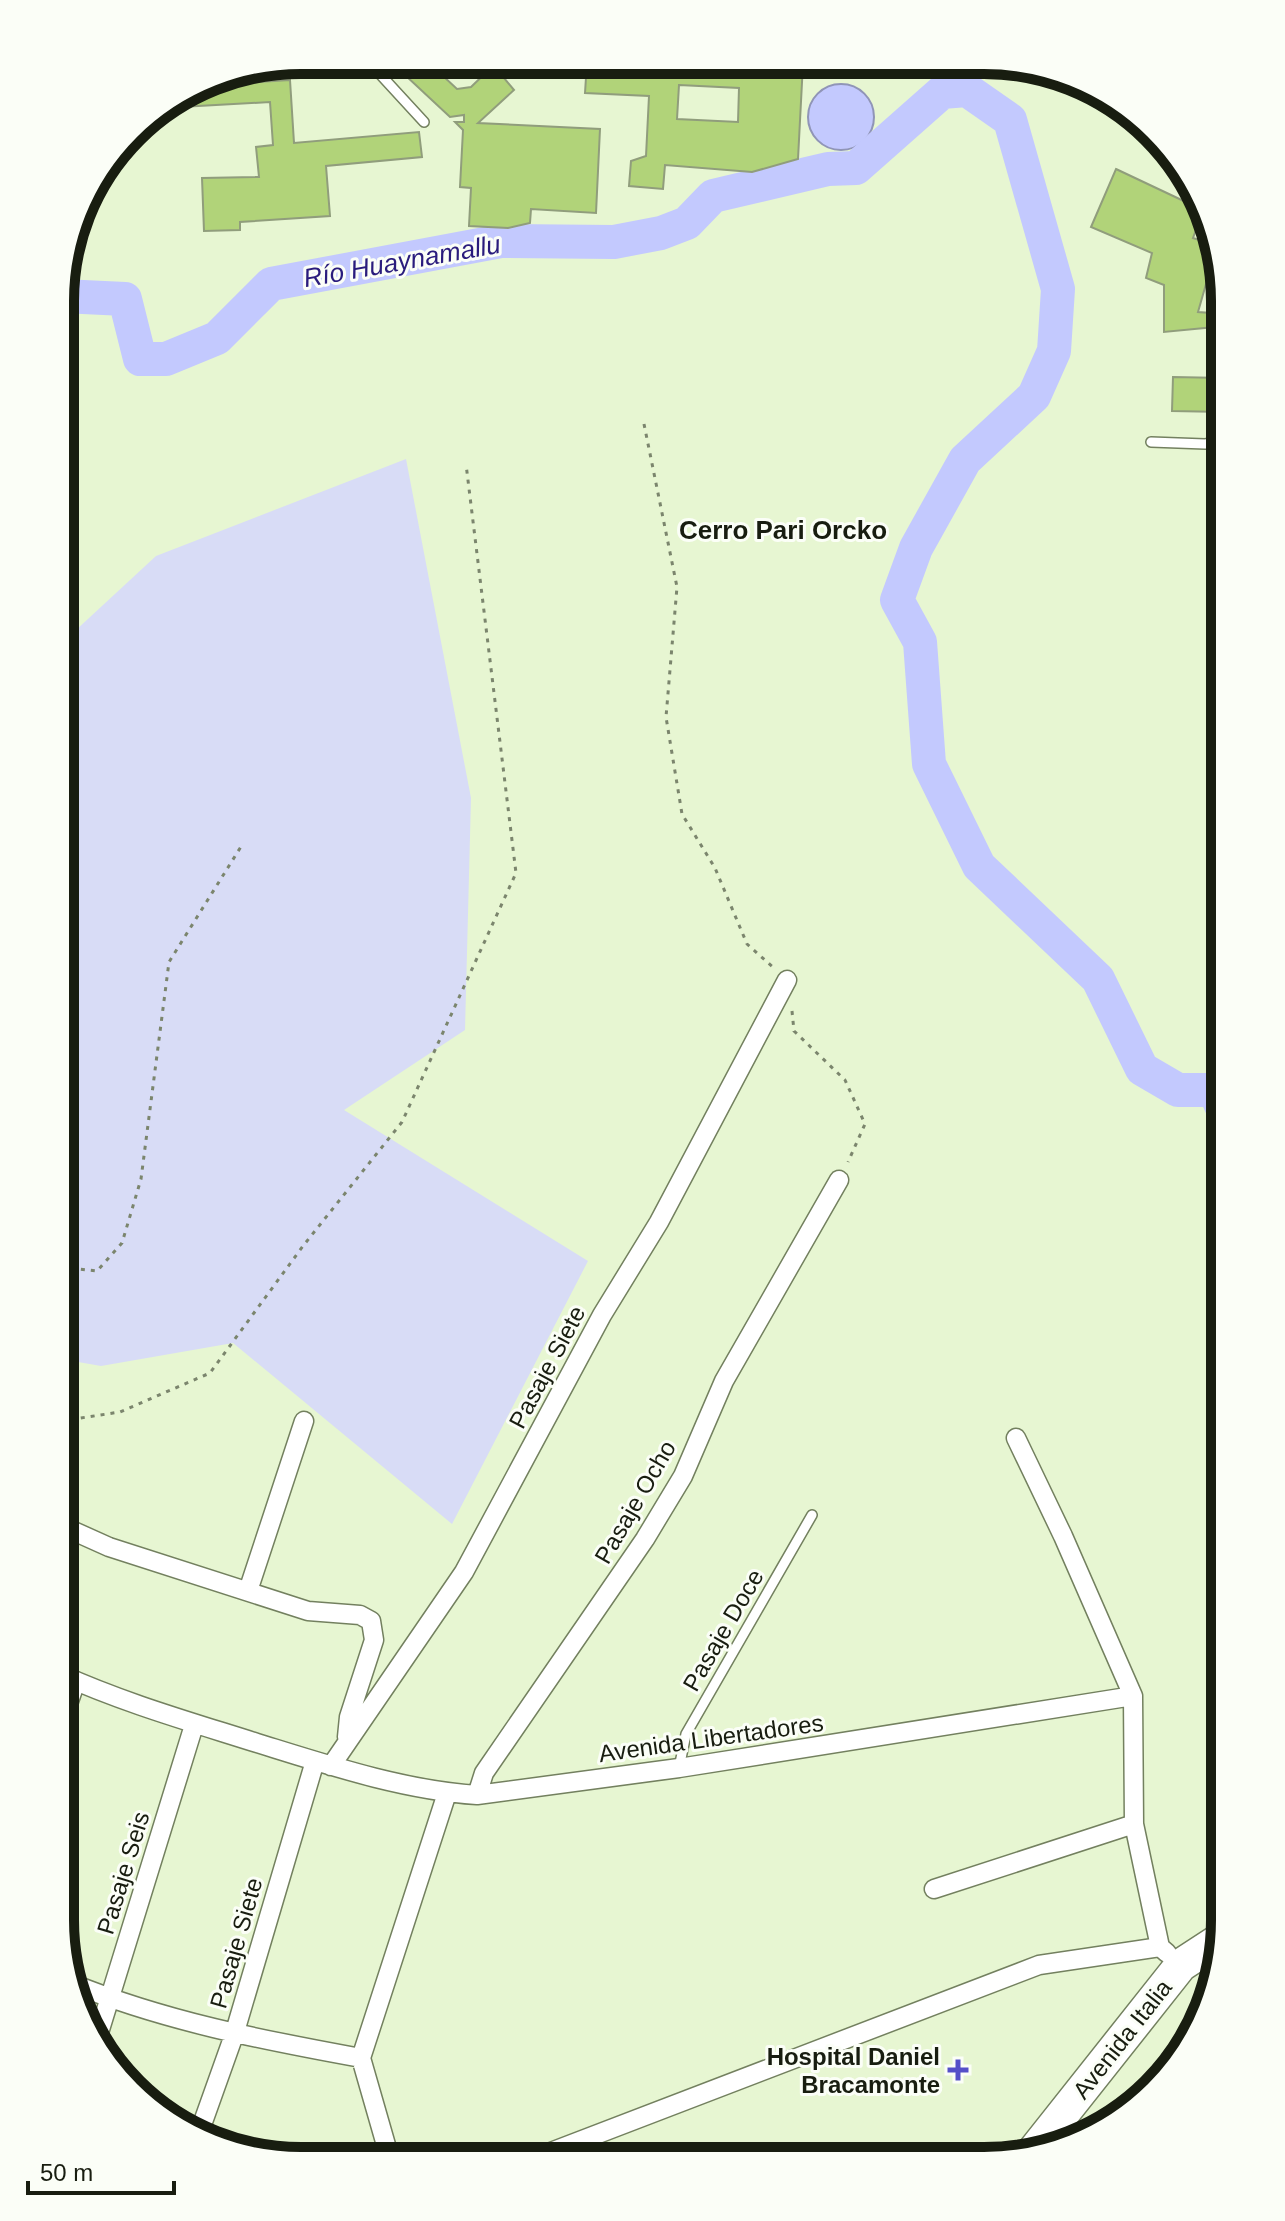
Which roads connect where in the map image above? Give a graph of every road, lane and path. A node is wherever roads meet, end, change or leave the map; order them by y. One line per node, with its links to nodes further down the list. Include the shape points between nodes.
1 (380, 74): 2 (lane)
2 (424, 122)
3 (644, 424): 8 (path, via 677,587 666,717 682,814 715,868 747,944)
4 (1151, 442): 5 (lane)
5 (1211, 443)
6 (466, 464): 11 (path, via 516,873 402,1122 210,1373 120,1412)
7 (242, 845): 10 (path, via 169,962 141,1179 122,1243 97,1271)
8 (787, 980): 9 (path, via 794,1031 845,1080 865,1124); 20 (street, Pasaje Siete, via 464,1572)
9 (839, 1180): 24 (street, Pasaje Ocho, via 724,1381 683,1476 484,1773)
10 (74, 1268)
11 (74, 1419)
12 (304, 1421): 16 (street)
13 (1016, 1438): 18 (street)
14 (812, 1515): 22 (lane, Pasaje Doce, via 686,1734)
15 (74, 1531): 16 (street)
16 (248, 1591): 20 (street, via 308,1611 360,1615 371,1621 374,1640)
17 (74, 1680): 19 (street, Avenida Libertadores)
18 (1133, 1696): 22 (street, Avenida Libertadores); 25 (street)
19 (194, 1725): 21 (street, Avenida Libertadores); 30 (street, Pasaje Seis)
20 (347, 1739): 21 (street, Pasaje Siete)
21 (323, 1764): 23 (street, Avenida Libertadores); 32 (street, Pasaje Siete)
22 (679, 1768): 24 (street, Avenida Libertadores)
23 (447, 1793): 24 (street, Avenida Libertadores); 33 (street)
24 (477, 1795)
25 (1134, 1824): 26 (street); 28 (street)
26 (934, 1889)
27 (1210, 1942): 28 (highway, Avenida Italia)
28 (1170, 1956): 35 (highway, Avenida Italia); 37 (street, via 1039,1965)
29 (85, 1989): 30 (street)
30 (110, 1999): 31 (street, Pasaje Seis); 32 (street)
31 (101, 2027)
32 (234, 2035): 33 (street); 34 (street, Pasaje Siete)
33 (361, 2058): 36 (street)
34 (202, 2124)
35 (1042, 2139)
36 (387, 2147)
37 (564, 2147)

